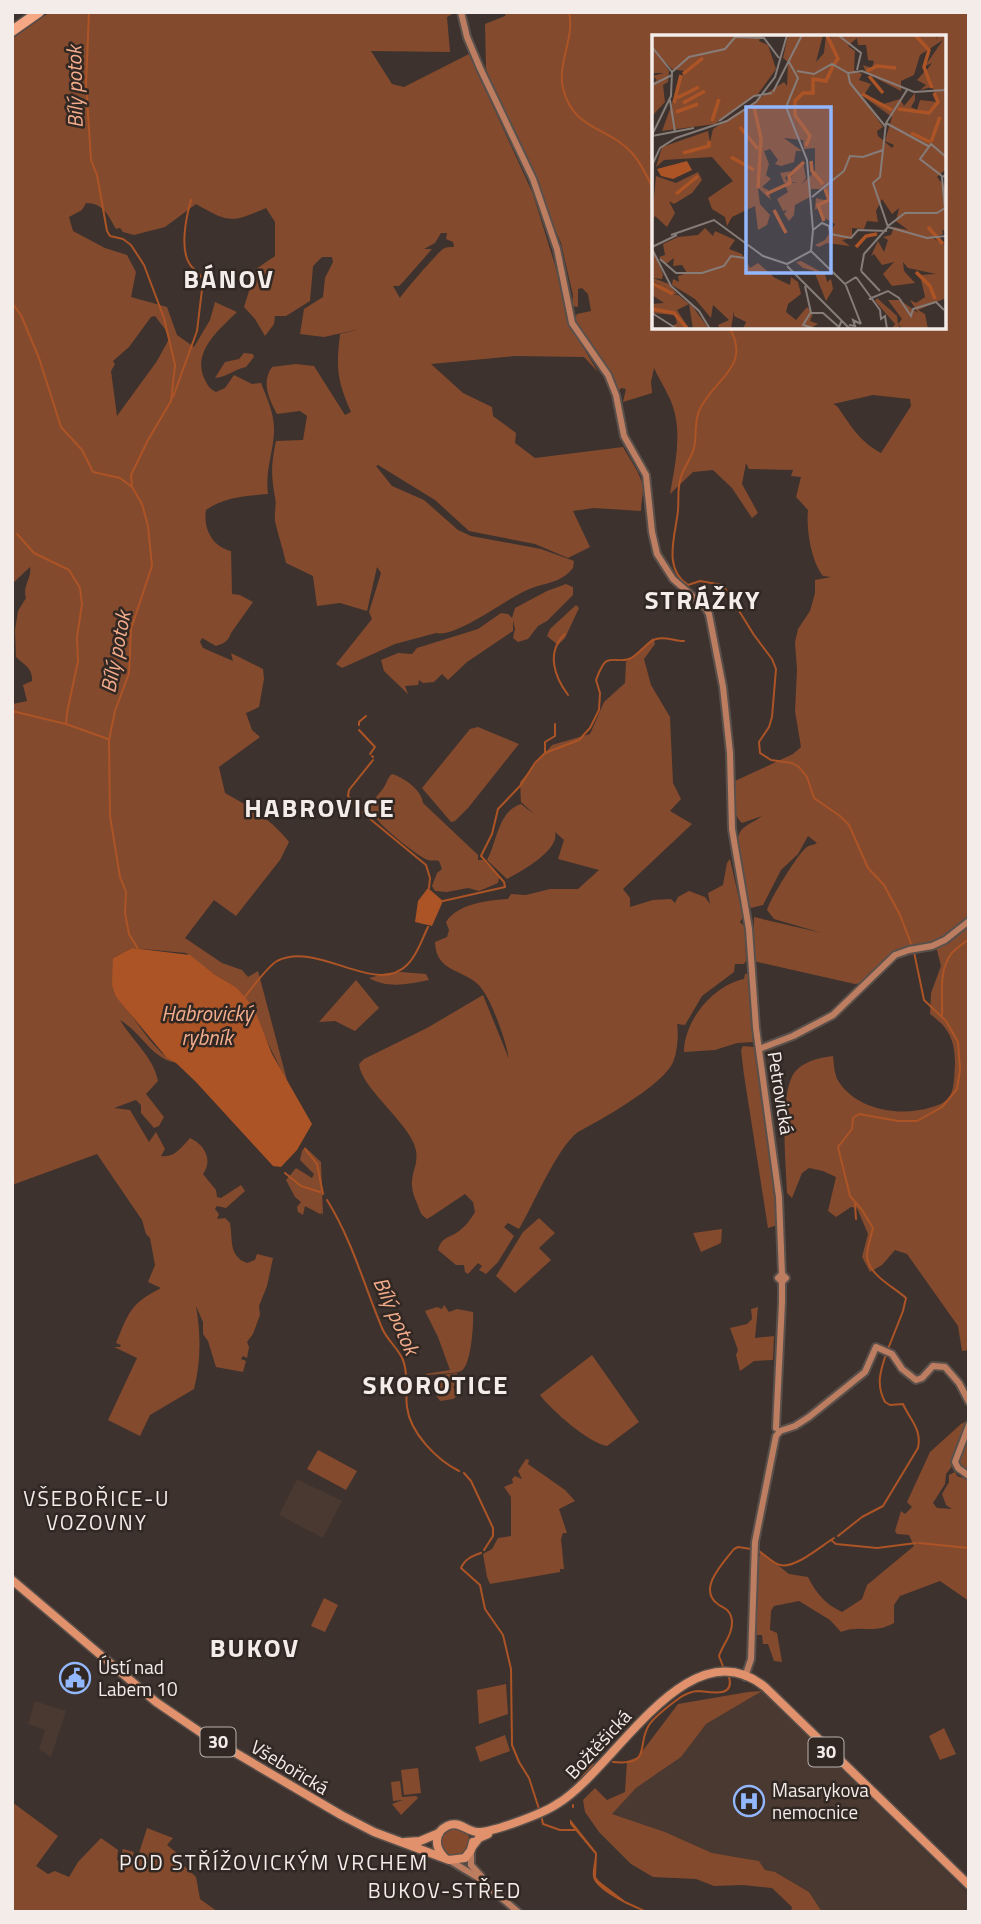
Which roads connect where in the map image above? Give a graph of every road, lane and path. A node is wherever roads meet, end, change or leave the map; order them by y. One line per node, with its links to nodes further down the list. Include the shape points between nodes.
1 (29, 12): 4 (highway)
2 (39, 12): 5 (highway)
3 (461, 12): 7 (main road, Petrovická, via 480,68 533,178 555,241 572,323 608,375 622,432 646,475 659,559 709,614 723,687 732,829 747,917)
4 (12, 24)
5 (12, 31)
6 (969, 921): 7 (main road, via 932,946 895,955 833,1015)
7 (759, 1049): 10 (main road, Petrovická, via 779,1197)
8 (969, 1402): 10 (main road, via 945,1367 933,1366 916,1380 892,1354 876,1348 865,1372 795,1426)
9 (969, 1425): 11 (main road, via 956,1462)
10 (778, 1432): 14 (main road, Petrovická, via 755,1544 751,1659)
11 (969, 1476)
12 (12, 1580): 17 (main road, Všebořická / 30, via 175,1716 341,1815)
13 (726, 1673): 14 (main road, 30); 15 (main road, Božtěšická, via 690,1682 662,1701 589,1779 559,1804 484,1831); 18 (main road, Božtěšická, via 690,1686 664,1704 592,1782 564,1804 482,1836)
14 (746, 1676): 20 (main road, 30, via 765,1687); 21 (main road, 30)
15 (467, 1830): 16 (main road, via 453,1825); 18 (main road)
16 (439, 1833): 17 (main road, via 415,1842); 19 (main road, via 437,1845)
17 (394, 1841): 19 (main road, Všebořická / 30)
18 (472, 1849): 19 (main road, via 462,1859); 23 (main road, via 473,1868)
19 (447, 1859): 22 (main road, via 477,1877)
20 (969, 1885)
21 (969, 1891)
22 (518, 1912)
23 (524, 1912)

